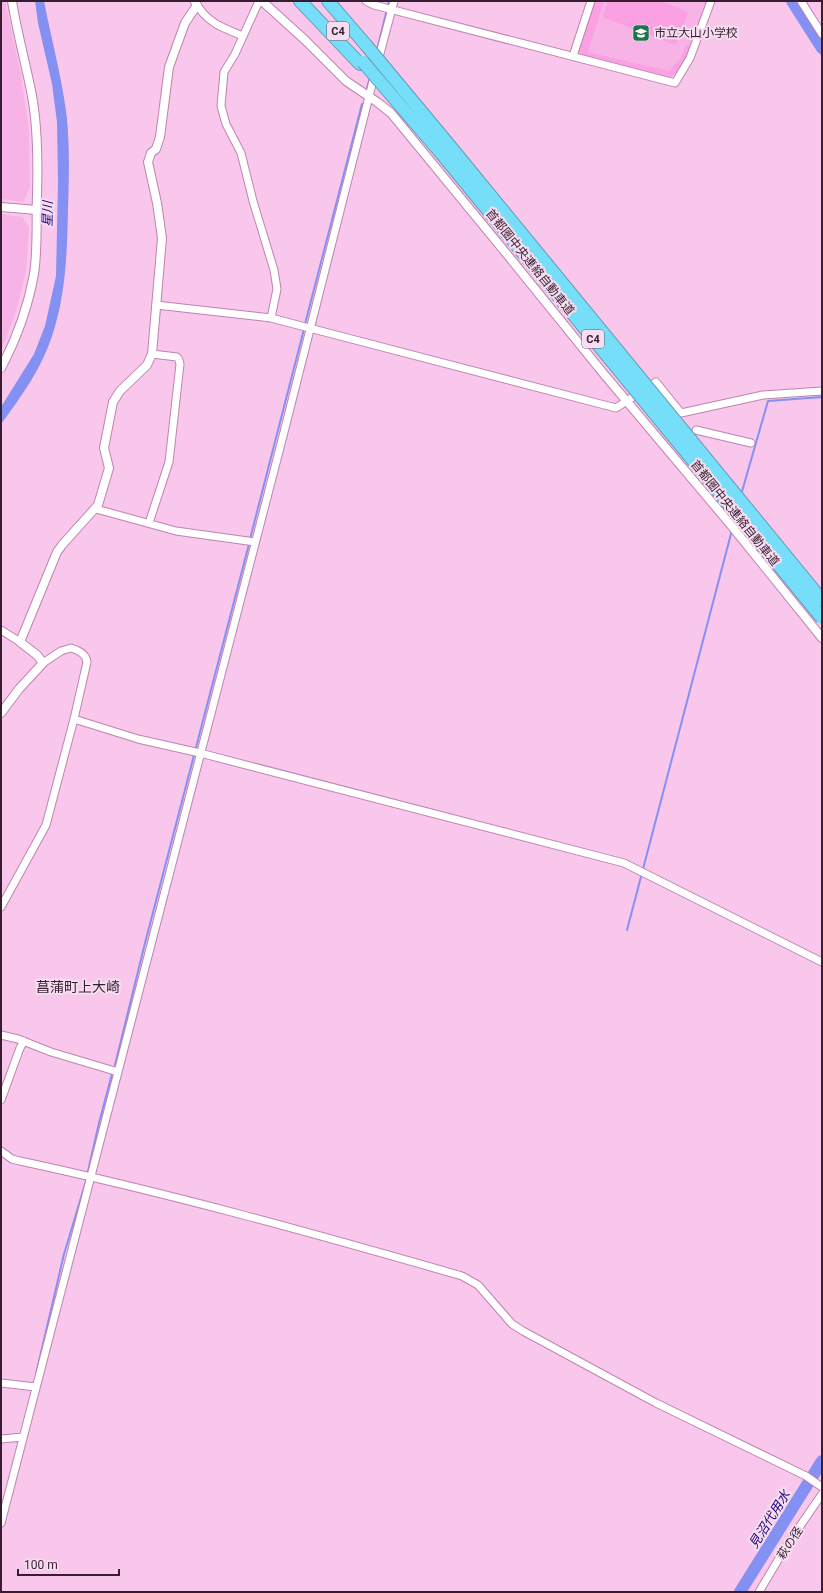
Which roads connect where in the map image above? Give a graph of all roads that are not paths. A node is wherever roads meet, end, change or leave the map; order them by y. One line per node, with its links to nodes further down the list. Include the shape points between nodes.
1 (12, 1): 19 (street, via 35,118)
2 (261, 1): 14 (street); 17 (street, via 305,40 346,82)
3 (300, 1): 16 (highway)
4 (311, 1): 16 (highway, 首都圏中央連絡自動車道 / C4, via 334,26)
5 (328, 1): 32 (highway, 首都圏中央連絡自動車道 / C4, bridge)
6 (366, 1): 12 (street)
7 (394, 1): 12 (street)
8 (591, 1): 15 (street)
9 (710, 1): 15 (street, via 690,58 675,83)
10 (801, 1): 13 (street)
11 (195, 3): 14 (street, via 219,27); 20 (street, via 169,67 160,137 148,162 162,238)
12 (392, 9): 15 (street); 17 (street)
13 (822, 34)
14 (243, 36): 21 (street, via 224,72 221,112 241,153 274,270 277,289)
15 (573, 56)
16 (361, 63): 33 (highway, 首都圏中央連絡自動車道 / C4, bridge, via 421,130)
17 (369, 96): 22 (street); 26 (street, via 385,107 396,119)
18 (1, 207): 19 (street)
19 (37, 210): 24 (street, via 35,257 30,291 18,332)
20 (156, 305): 21 (street); 23 (street)
21 (271, 318): 22 (street)
22 (310, 328): 26 (street, via 616,408); 31 (street)
23 (152, 354): 29 (street, via 147,365 120,391 113,402 104,448 109,468); 30 (street, via 177,357 180,364 169,462)
24 (1, 368)
25 (822, 392): 26 (street, via 763,395 681,412 656,382)
26 (627, 402): 35 (street)
27 (696, 430): 28 (street)
28 (751, 443)
29 (96, 509): 30 (street); 36 (street, via 62,545)
30 (149, 524): 31 (street)
31 (255, 542): 40 (street)
32 (822, 600)
33 (822, 618)
34 (1, 630): 36 (street)
35 (822, 638)
36 (20, 642): 37 (street)
37 (44, 663): 38 (street, via 19,689); 39 (street, via 71,648 86,657 86,672)
38 (1, 713)
39 (74, 719): 40 (street, via 138,739); 41 (street, via 46,825)
40 (200, 753): 42 (street, via 624,863); 45 (street)
41 (1, 907)
42 (822, 962)
43 (1, 1035): 44 (street)
44 (24, 1041): 45 (street); 46 (street)
45 (118, 1072): 48 (street)
46 (1, 1100)
47 (1, 1151): 48 (street, via 12,1159)
48 (91, 1176): 50 (street); 53 (street, via 300,1230 462,1276 478,1285 512,1324 523,1332 656,1403 808,1477)
49 (1, 1382): 50 (street)
50 (36, 1387): 51 (street)
51 (23, 1437): 52 (street); 55 (street)
52 (1, 1439)
53 (819, 1485)
54 (822, 1494): 56 (street, 萩の径)
55 (1, 1523)
56 (759, 1592)

